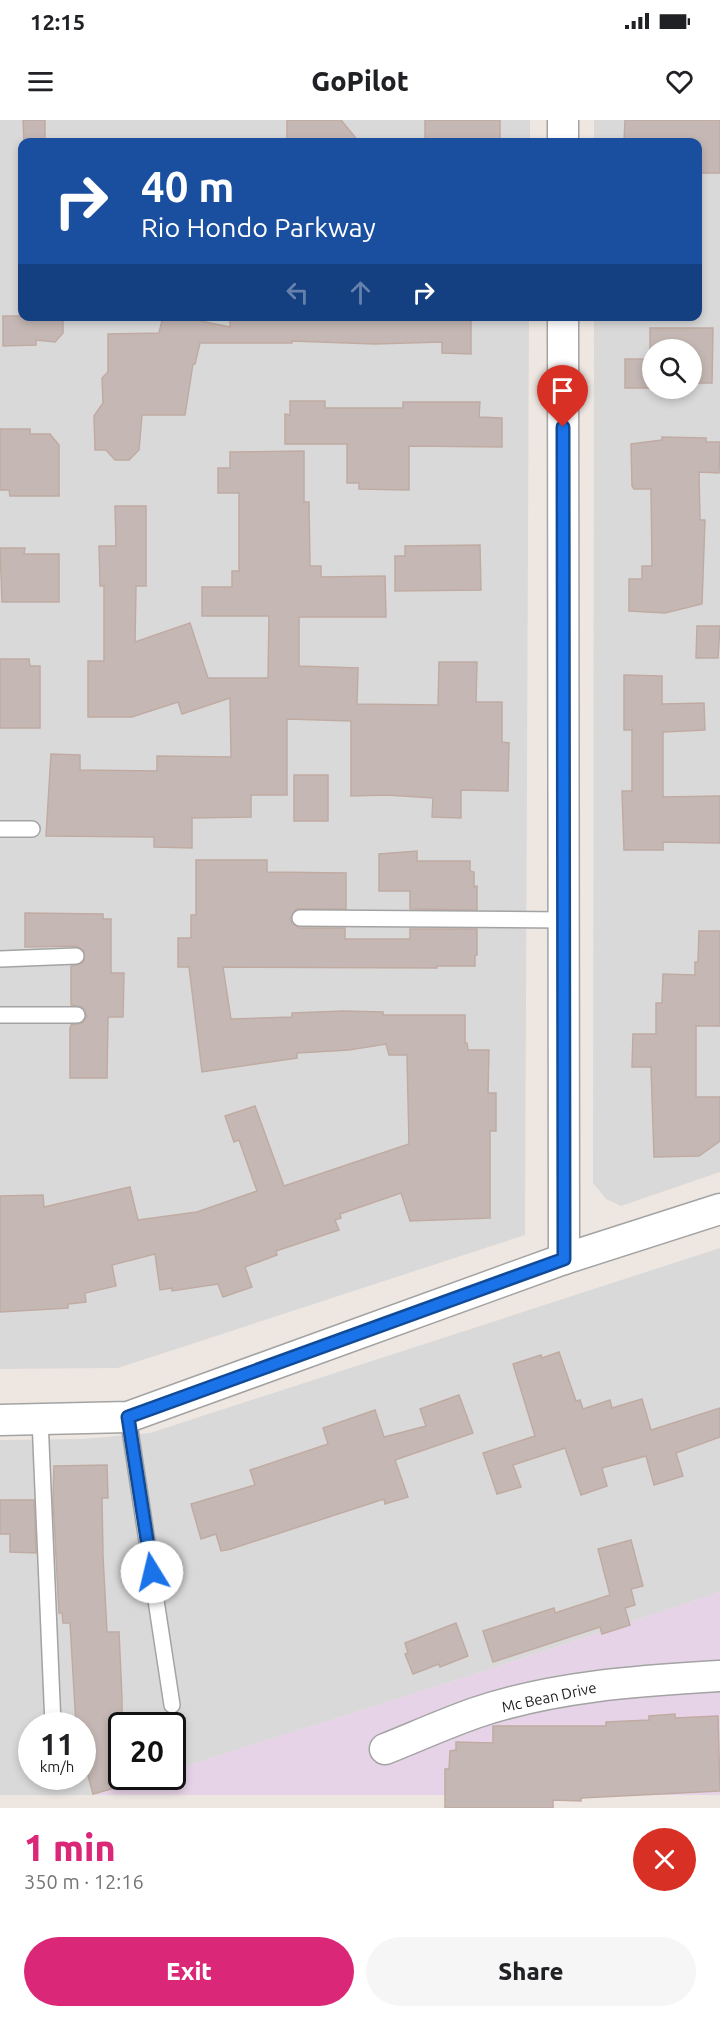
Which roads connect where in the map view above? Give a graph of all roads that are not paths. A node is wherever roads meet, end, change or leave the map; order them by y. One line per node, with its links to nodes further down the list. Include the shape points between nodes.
1 (563, 120): 2 (street)
2 (563, 138)
3 (563, 321): 7 (street)
4 (0, 829): 5 (lane)
5 (32, 830)
6 (300, 918): 7 (lane)
7 (564, 920): 13 (street)
8 (76, 957): 9 (lane)
9 (0, 959)
10 (0, 1015): 11 (lane)
11 (77, 1015)
12 (720, 1209): 13 (street)
13 (564, 1259): 14 (street)
14 (128, 1417): 15 (street); 18 (lane)
15 (40, 1419): 16 (street); 19 (lane)
16 (0, 1420)
17 (720, 1676): 20 (street, Mc Bean Drive, via 623,1682 556,1693 476,1713)
18 (172, 1705)
19 (52, 1712)
20 (385, 1749)

